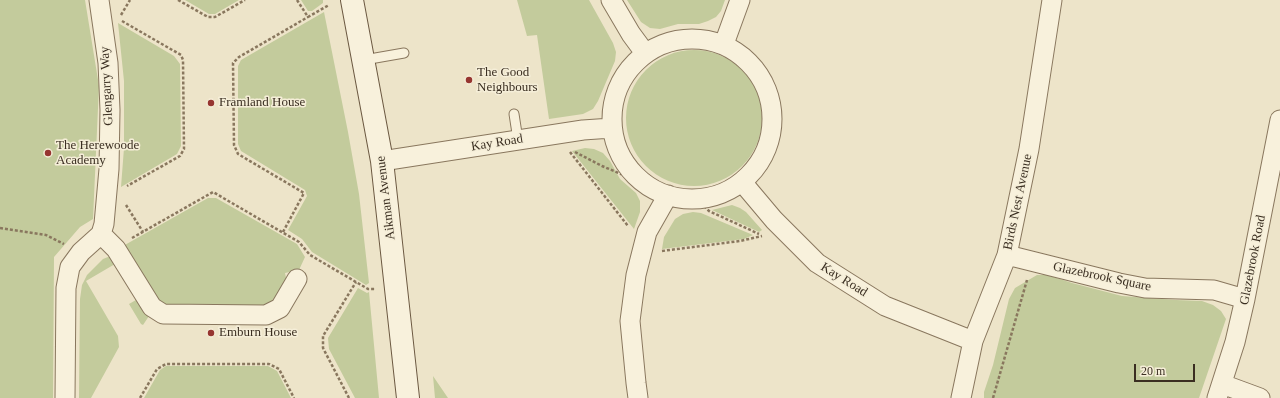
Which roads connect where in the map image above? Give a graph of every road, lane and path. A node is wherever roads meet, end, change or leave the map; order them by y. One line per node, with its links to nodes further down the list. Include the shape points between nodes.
1 (99, 0): 31 (street, Glengarry Way, via 108,63 110,110 109,169)
2 (130, 0): 23 (path, via 119,19 181,55 183,60 184,149 180,156)
3 (178, 0): 4 (path, via 208,17 215,17)
4 (245, 0)
5 (298, 0): 11 (path)
6 (352, 0): 15 (street, Aikman Avenue)
7 (611, 0): 14 (street)
8 (740, 0): 12 (street)
9 (1052, 0): 36 (street, Birds Nest Avenue, via 1029,149)
10 (329, 5): 11 (path)
11 (308, 17): 30 (path, via 233,63 234,145 238,154 304,193)
12 (724, 44): 14 (street, via 684,38 663,43); 22 (street, via 753,66 764,82 773,117 771,136 765,153 755,169)
13 (404, 53): 15 (lane)
14 (645, 53): 18 (street, via 630,68 618,86 612,106)
15 (364, 60): 20 (street, Aikman Avenue)
16 (514, 114): 19 (lane)
17 (1280, 120): 41 (street, Glazebrook Road)
18 (612, 128): 19 (street, Kay Road); 21 (street, via 616,146)
19 (518, 140): 20 (street, Kay Road)
20 (382, 161): 40 (street, Aikman Avenue)
21 (631, 170): 24 (street, via 651,188); 33 (path, via 621,174 567,148)
22 (742, 182): 26 (street, via 714,196); 27 (street, Kay Road)
23 (124, 188)
24 (668, 195): 26 (street); 33 (street, via 647,232)
25 (122, 198): 29 (path)
26 (697, 199): 32 (path, via 709,211)
27 (780, 225): 32 (path); 42 (street, Kay Road, via 817,263 885,306)
28 (0, 228): 35 (path, via 46,235)
29 (143, 232): 30 (path, via 213,192); 34 (path)
30 (283, 232): 39 (path, via 299,242 310,256)
31 (101, 234): 34 (street); 35 (street)
32 (762, 236): 33 (path, via 740,242)
33 (643, 247): 49 (street, via 636,275 630,321)
34 (116, 249): 38 (street, via 152,308 163,314 266,315 280,308)
35 (81, 252): 44 (street, via 70,267 66,288)
36 (1007, 255): 37 (street, Glazebrook Square); 42 (street, Birds Nest Avenue)
37 (1032, 262): 41 (street, Glazebrook Square, via 1146,288 1214,290); 51 (path)
38 (297, 279)
39 (356, 282): 40 (path, via 368,289); 47 (path, via 323,336 323,348)
40 (396, 288): 48 (street, Aikman Avenue)
41 (1245, 299): 43 (street, Glazebrook Road, via 1235,342)
42 (973, 342): 50 (street, Birds Nest Avenue)
43 (1219, 391): 52 (street)
44 (65, 398)
45 (140, 398): 46 (path, via 158,368 166,364 269,364 278,369)
46 (294, 398)
47 (349, 398)
48 (408, 398)
49 (638, 398)
50 (961, 398)
51 (993, 398)
52 (1260, 398)

